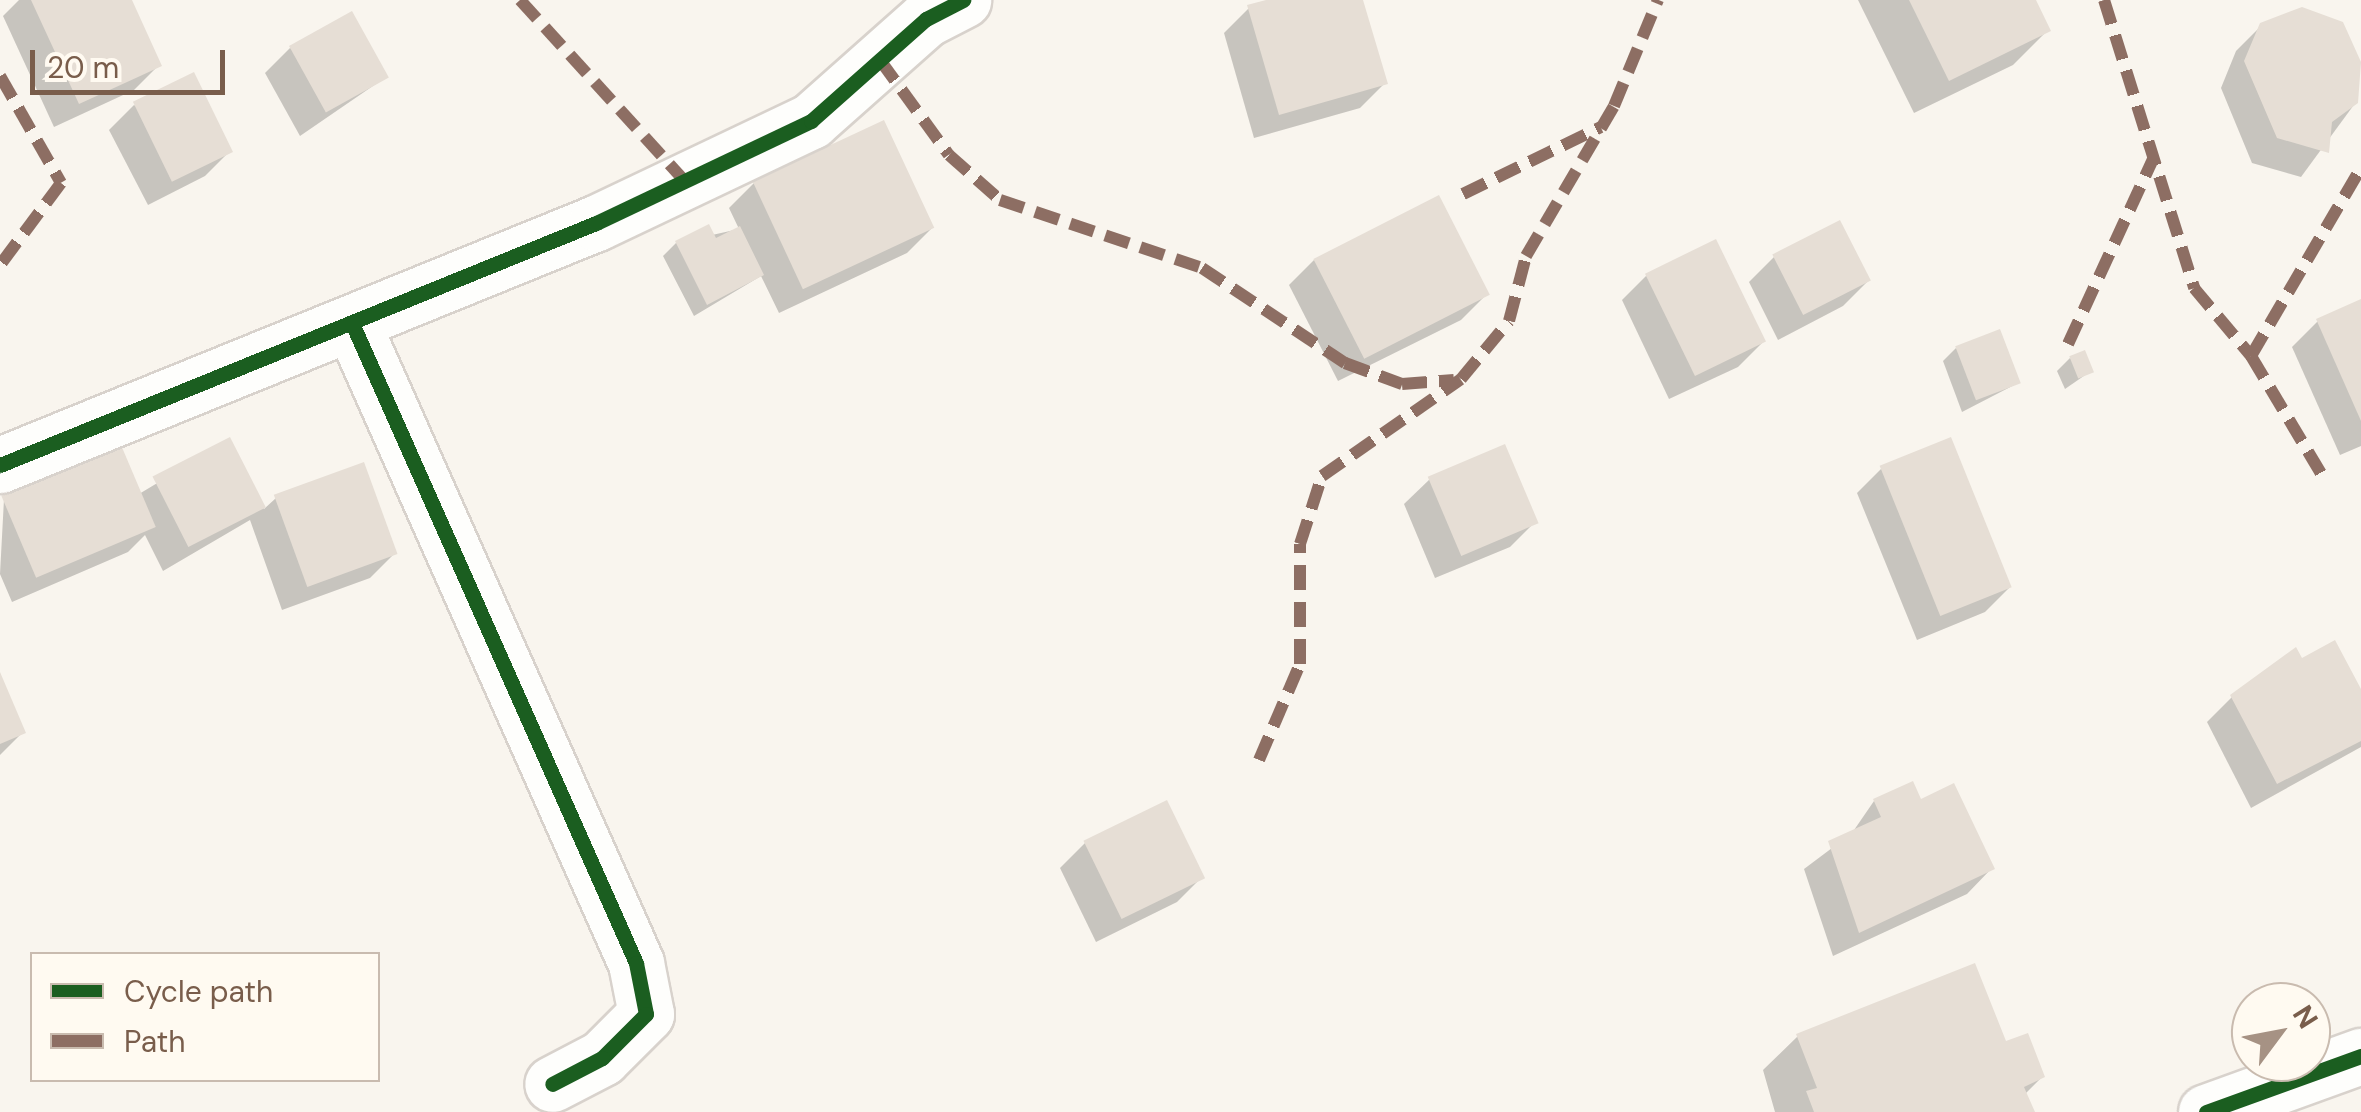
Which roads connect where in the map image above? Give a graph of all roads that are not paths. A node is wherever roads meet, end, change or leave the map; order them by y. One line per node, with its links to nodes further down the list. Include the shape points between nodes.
1 (963, 0): 2 (street, via 926,19 811,121 596,223)
2 (352, 323): 3 (street); 5 (street, via 636,963 646,1014 602,1058)
3 (0, 466)
4 (2361, 1056): 6 (street)
5 (552, 1084)
6 (2206, 1112)

